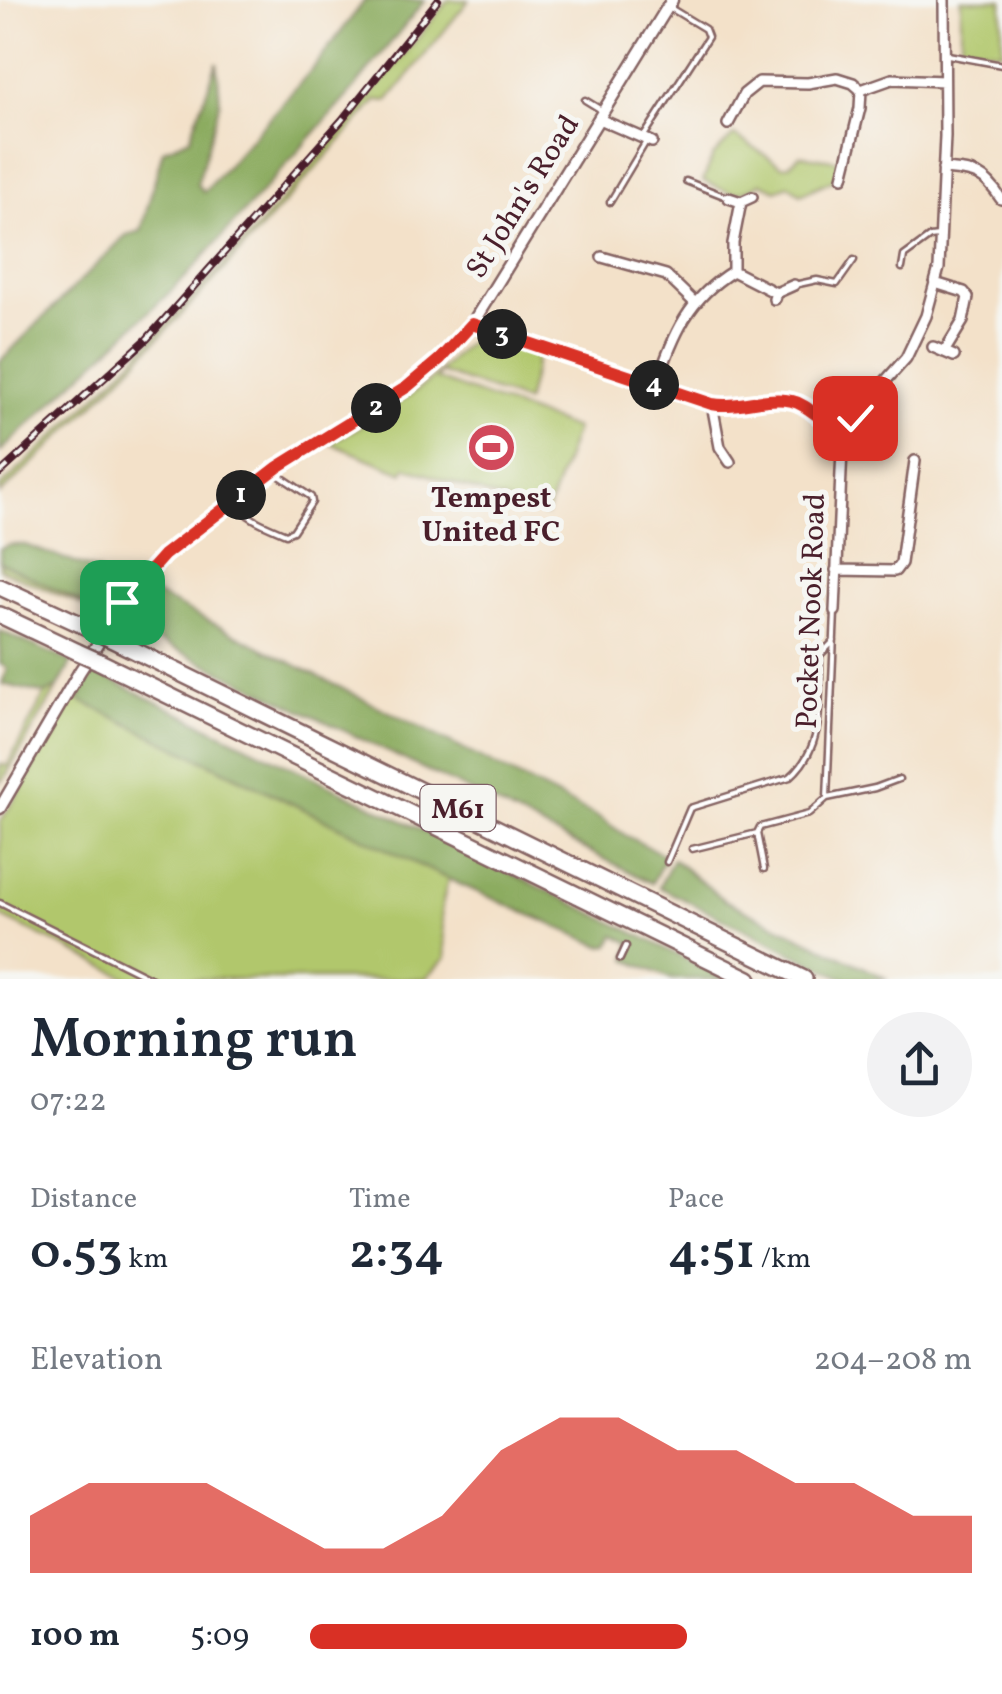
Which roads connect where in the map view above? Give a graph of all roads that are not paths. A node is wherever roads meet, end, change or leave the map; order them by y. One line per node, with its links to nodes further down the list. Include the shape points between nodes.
1 (944, 0): 3 (street)
2 (670, 3): 8 (street, St John's Road); 10 (lane, via 708,36)
3 (945, 54): 4 (lane); 5 (street)
4 (1002, 65)
5 (944, 81): 6 (street, via 892,79); 11 (street)
6 (861, 90): 9 (street, via 838,78 760,82 744,94); 12 (street)
7 (585, 100): 8 (lane)
8 (601, 115): 10 (street); 27 (street, St John's Road)
9 (728, 124)
10 (647, 140): 17 (lane)
11 (942, 169): 16 (street, via 993,180); 19 (street)
12 (843, 177)
13 (686, 181): 14 (lane)
14 (729, 198): 18 (street)
15 (752, 198): 18 (street)
16 (1001, 200)
17 (610, 202)
18 (741, 202): 23 (street)
19 (938, 236): 22 (lane, via 904,256); 24 (street)
20 (602, 257): 26 (street, via 666,274)
21 (854, 260): 25 (lane, via 837,284)
22 (902, 268)
23 (732, 271): 25 (street, via 775,296); 26 (street)
24 (935, 284): 28 (street, via 968,297 949,354); 31 (street, via 906,358)
25 (794, 286)
26 (695, 303): 29 (street, via 675,332)
27 (472, 324): 29 (street); 34 (street, St John's Road, via 407,387)
28 (933, 347)
29 (656, 385): 30 (street)
30 (712, 404): 31 (street, via 792,400 827,424); 32 (street, via 720,447)
31 (842, 426): 36 (street, Pocket Nook Road)
32 (730, 462)
33 (915, 462): 36 (street, via 901,563 885,573)
34 (272, 472): 35 (street, St John's Road); 35 (lane, via 311,497 293,531 255,521)
35 (234, 501): 43 (street, St John's Road, via 138,582)
36 (836, 570): 38 (street, Pocket Nook Road)
37 (0, 588): 53 (highway, M61, bridge)
38 (835, 610): 40 (lane, Pocket Nook Road)
39 (0, 615): 52 (highway, M61, bridge)
40 (834, 641): 42 (lane, Pocket Nook Road); 46 (lane, via 820,655 817,734 803,766 790,777 690,808)
41 (899, 779): 42 (lane)
42 (827, 798): 44 (lane, via 809,814)
43 (2, 800)
44 (757, 833): 45 (lane); 47 (lane)
45 (692, 850)
46 (667, 862)
47 (764, 869)
48 (0, 904): 51 (lane)
49 (626, 946): 50 (lane)
50 (620, 959)
51 (152, 979)
52 (749, 979)
53 (804, 979)

